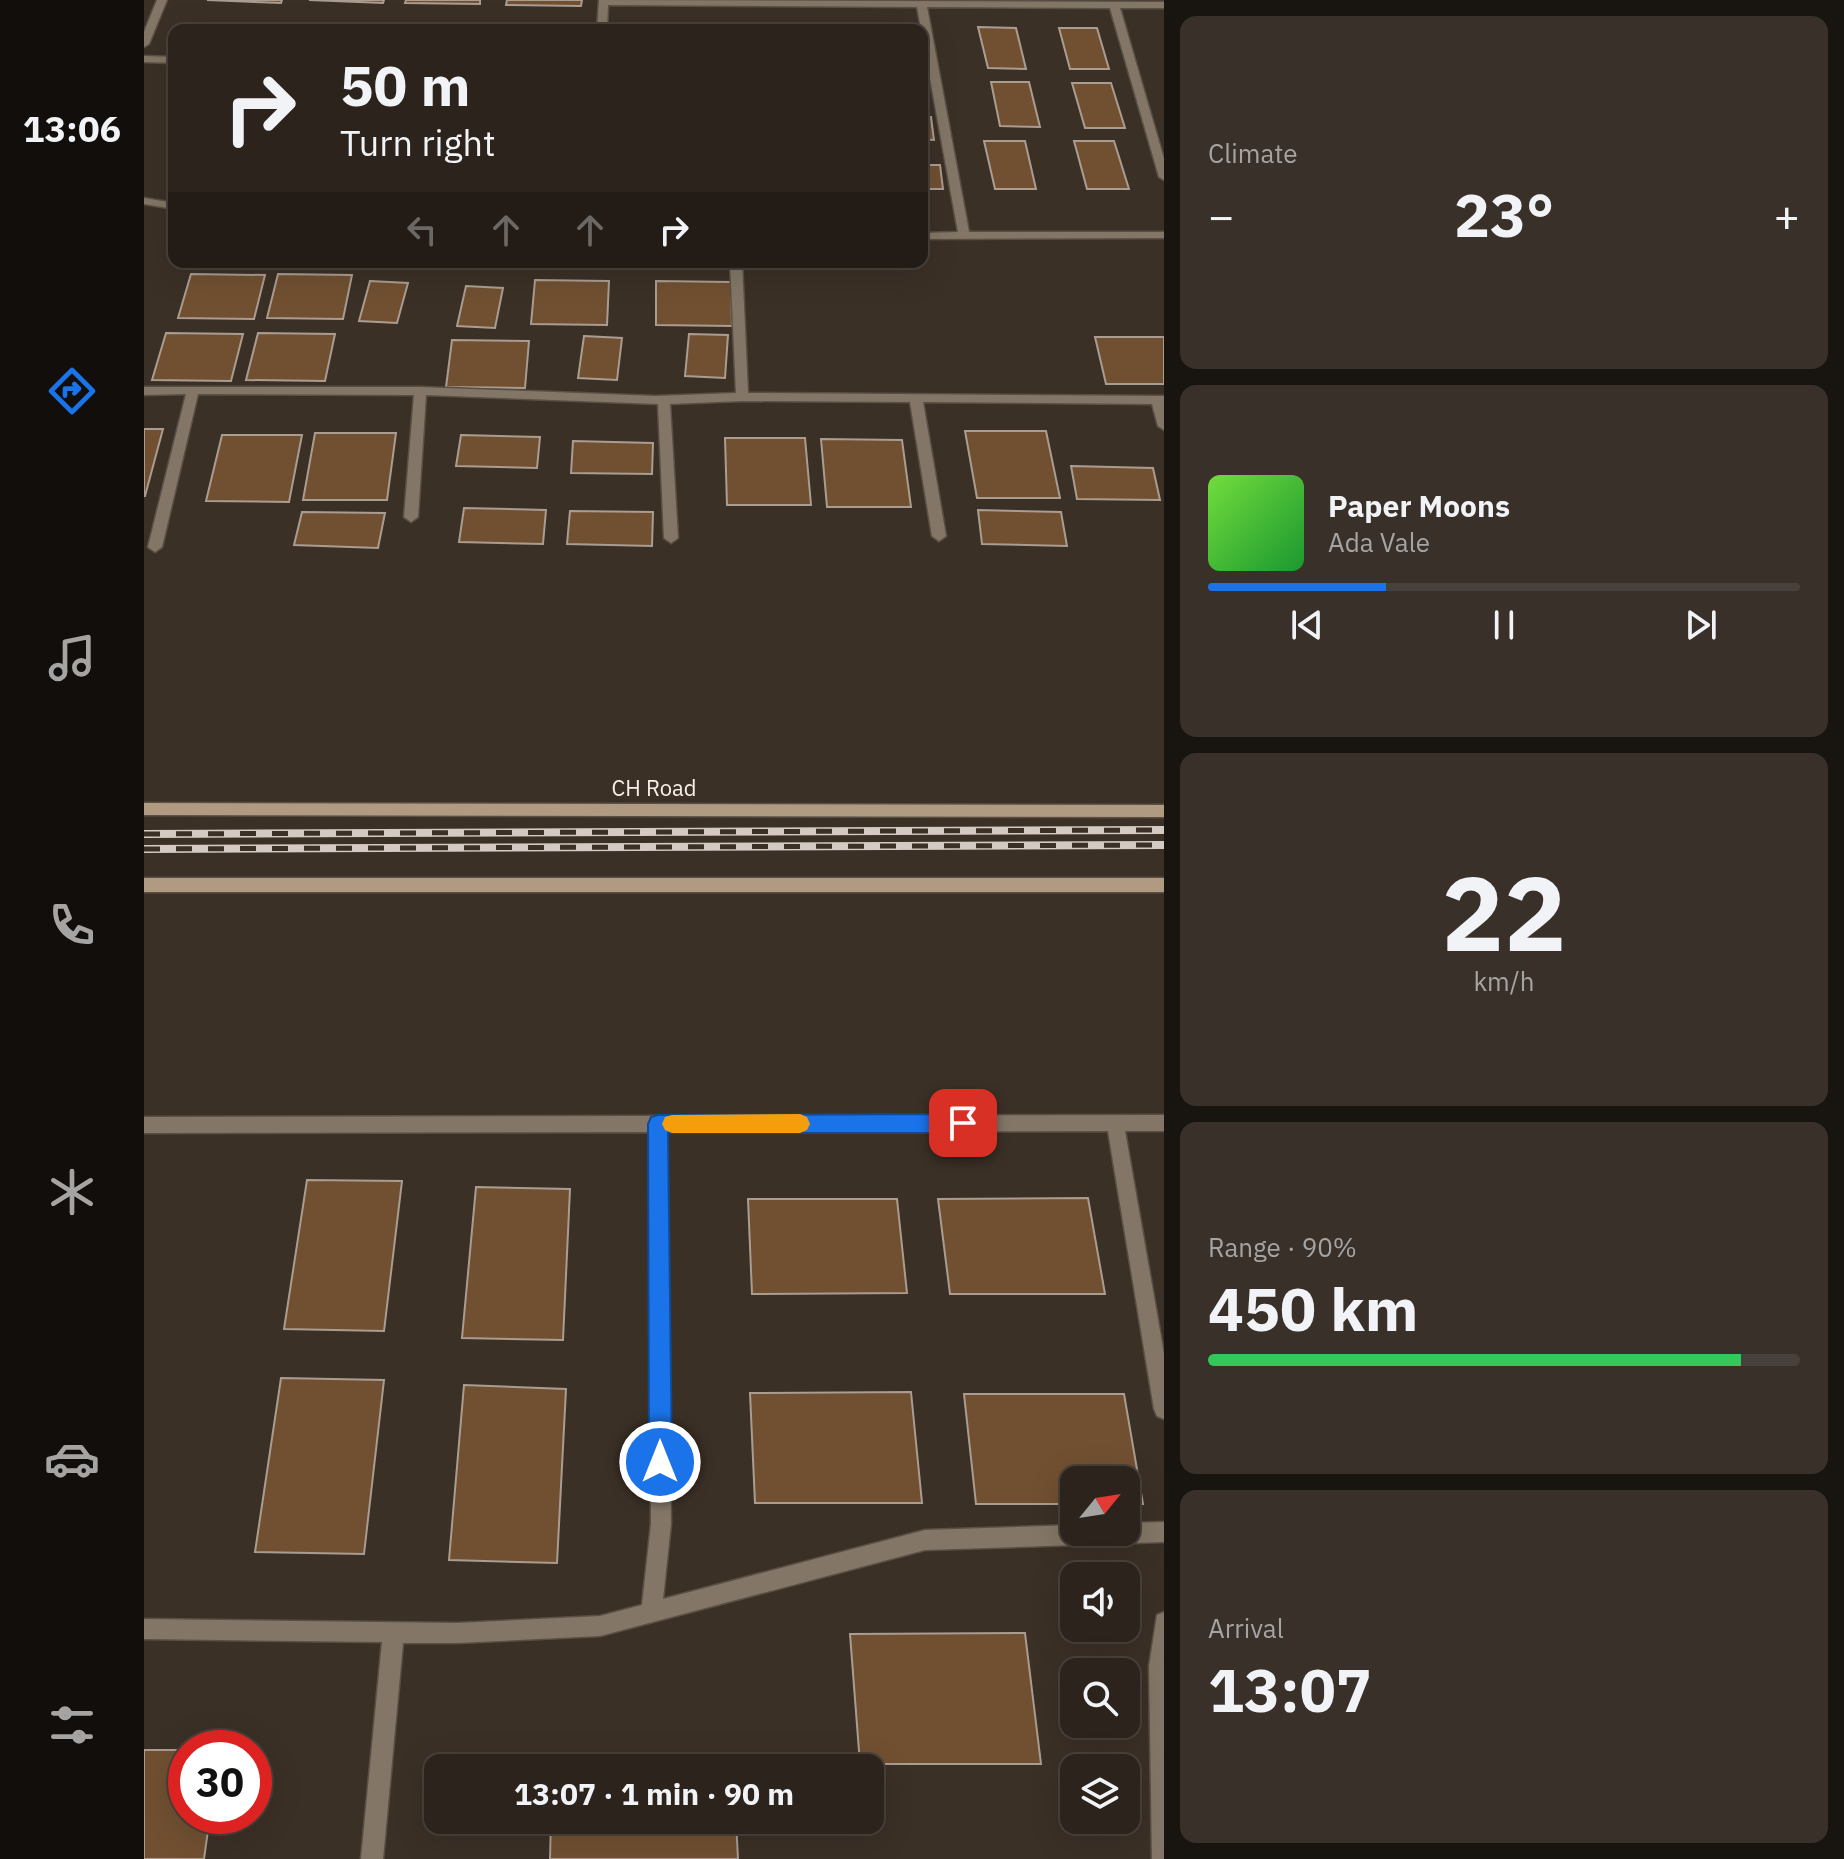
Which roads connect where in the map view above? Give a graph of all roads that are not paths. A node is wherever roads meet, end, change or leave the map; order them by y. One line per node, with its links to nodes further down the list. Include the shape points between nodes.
1 (162, 0): 9 (street)
2 (604, 1): 3 (street); 6 (street)
3 (922, 5): 4 (street); 7 (street)
4 (1114, 5): 5 (street); 14 (street)
5 (1164, 5)
6 (602, 24)
7 (926, 24)
8 (928, 37): 13 (street)
9 (144, 44)
10 (144, 59): 11 (street)
11 (168, 60)
12 (928, 91): 13 (street)
13 (938, 91): 19 (street)
14 (1164, 177)
15 (144, 201): 16 (street)
16 (168, 205)
17 (1164, 235): 19 (street)
18 (928, 236): 19 (street)
19 (964, 236)
20 (736, 268): 24 (street)
21 (193, 390): 22 (street); 23 (street); 32 (street)
22 (144, 391)
23 (420, 391): 25 (street); 29 (street)
24 (742, 397): 25 (street); 26 (street)
25 (664, 399): 31 (street)
26 (916, 399): 27 (street); 30 (street)
27 (1160, 400): 28 (street)
28 (1164, 426)
29 (411, 517)
30 (939, 536)
31 (671, 538)
32 (155, 547)
33 (144, 809): 34 (street, CH Road)
34 (1164, 811)
35 (144, 885): 36 (street)
36 (1164, 885)
37 (1115, 1123): 38 (street); 39 (street); 41 (street)
38 (1164, 1123)
39 (658, 1124): 40 (street); 43 (street, via 661,1524)
40 (144, 1125)
41 (1164, 1409)
42 (1164, 1532): 43 (street, via 925,1540)
43 (651, 1613): 46 (street, via 600,1626)
44 (1164, 1622): 48 (street)
45 (144, 1629): 46 (street)
46 (393, 1633): 47 (street)
47 (372, 1859)
48 (1163, 1859)

